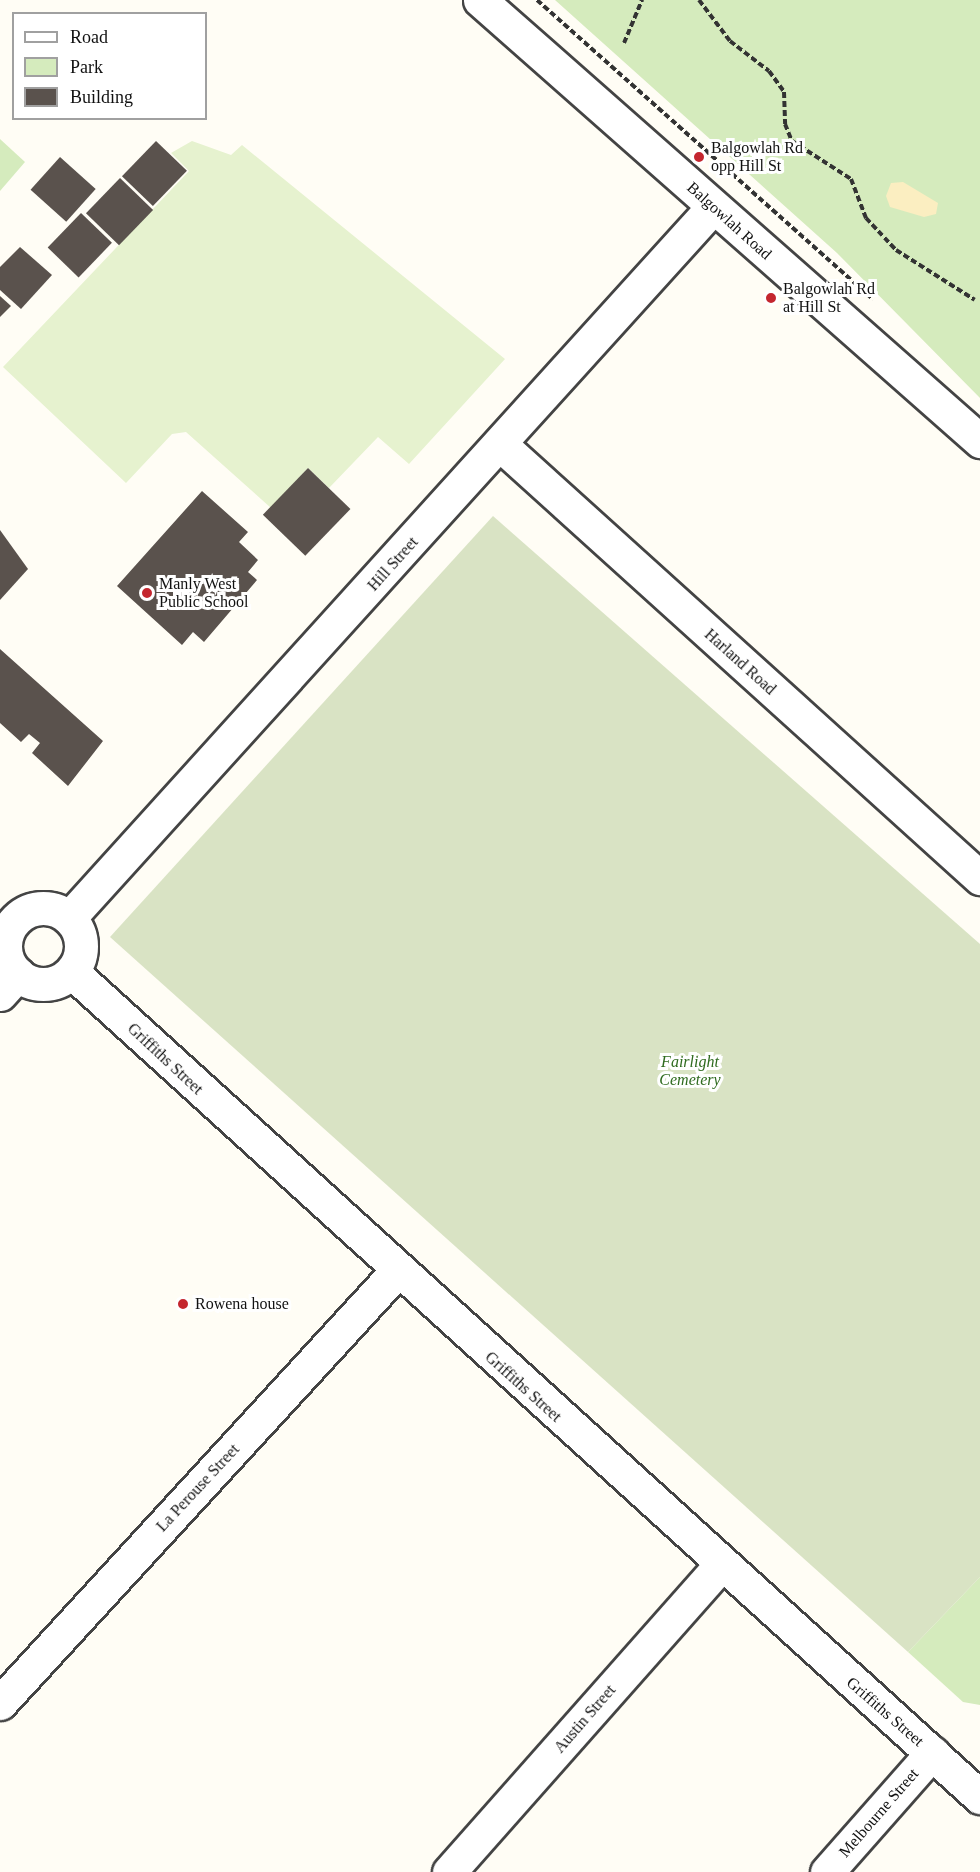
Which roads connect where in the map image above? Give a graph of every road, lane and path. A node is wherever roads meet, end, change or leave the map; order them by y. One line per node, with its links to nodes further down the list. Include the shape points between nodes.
1 (480, 0): 5 (street, Balgowlah Road)
2 (642, 0): 4 (path)
3 (699, 0): 6 (path, via 730,41 769,71 784,92 785,124 792,141 851,179 867,218 896,250)
4 (624, 43)
5 (713, 207): 7 (street, Balgowlah Road); 8 (street, Hill Street)
6 (975, 300)
7 (980, 441)
8 (501, 445): 9 (street, Harland Road); 11 (street, Hill Street)
9 (980, 878)
10 (8, 913): 11 (street, via 36,909); 13 (street)
11 (69, 918): 12 (street, via 81,939)
12 (72, 972): 13 (street, via 39,984); 14 (street, Griffiths Street)
13 (9, 984)
14 (396, 1272): 15 (street, Griffiths Street); 16 (street, La Perouse Street)
15 (720, 1566): 17 (street, Griffiths Street); 19 (street, Austin Street)
16 (0, 1703)
17 (932, 1753): 18 (street, Griffiths Street); 20 (street, Melbourne Street)
18 (980, 1797)
19 (449, 1872)
20 (827, 1872)

